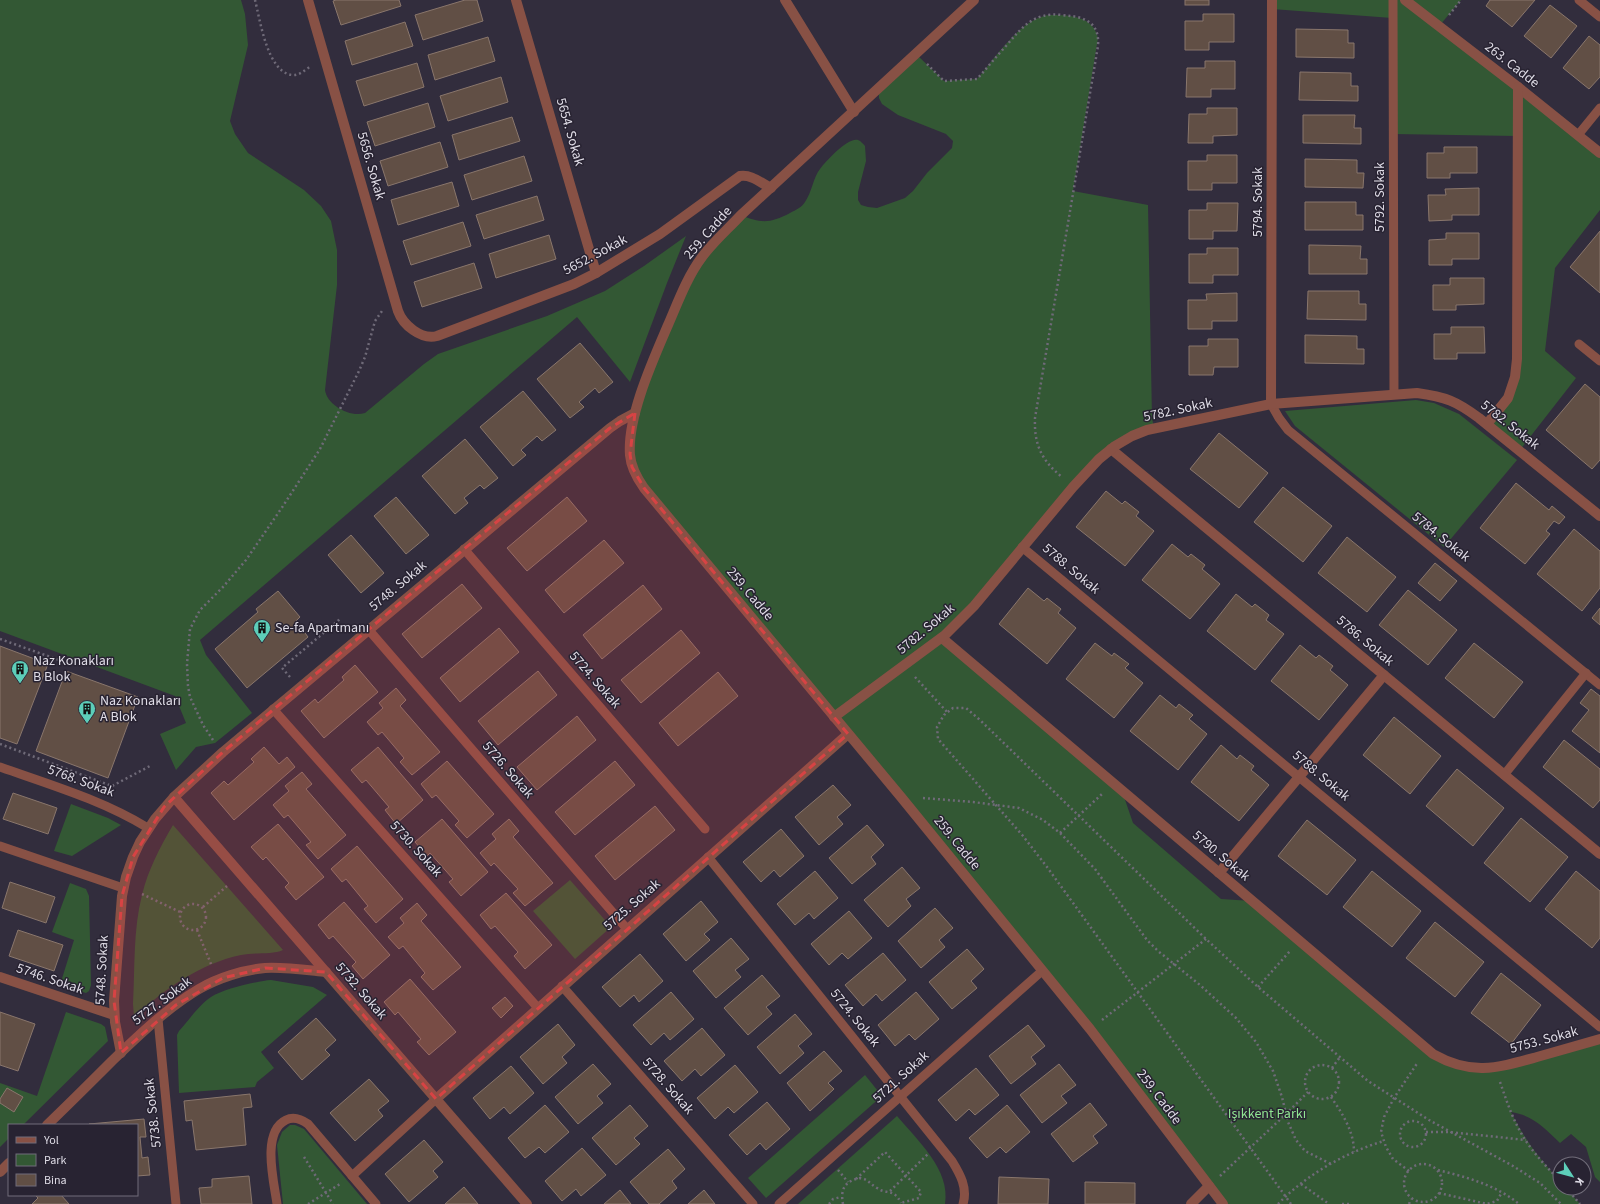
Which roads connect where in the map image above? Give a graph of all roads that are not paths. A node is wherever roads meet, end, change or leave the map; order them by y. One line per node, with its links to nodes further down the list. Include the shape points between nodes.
1 (308, 0): 17 (street, 5656. Sokak, via 394,297 402,320)
2 (516, 0): 16 (street, 5654. Sokak)
3 (785, 0): 12 (street)
4 (974, 0): 12 (street, 259. Cadde)
5 (1272, 0): 21 (street, 5794. Sokak)
6 (1392, 0): 20 (lane, 5792. Sokak)
7 (1405, 0): 10 (street, 263. Cadde)
8 (1579, 0): 9 (lane)
9 (1600, 17)
10 (1518, 87): 13 (street, 263. Cadde); 23 (street, via 1517,359 1515,377 1508,398)
11 (1600, 108): 13 (lane)
12 (854, 112): 15 (street, 259. Cadde)
13 (1578, 135): 14 (street, 263. Cadde)
14 (1600, 153)
15 (771, 188): 16 (street, 5652. Sokak, via 746,175 740,176 660,234); 22 (street, 259. Cadde, via 719,237 688,281 665,332)
16 (596, 273): 17 (street, 5652. Sokak, via 574,284 437,336 425,337)
17 (417, 332)
18 (1579, 344): 19 (lane)
19 (1600, 361)
20 (1394, 394): 21 (street, 5782. Sokak); 23 (street, 5782. Sokak, via 1441,396 1462,406)
21 (1271, 404): 24 (street, 5782. Sokak, via 1147,430); 30 (lane, 5784. Sokak, via 1278,418 1294,434)
22 (636, 413): 27 (street, 5748. Sokak, via 610,428); 34 (street, 259. Cadde, via 630,454 637,478)
23 (1487, 424): 25 (street, 5782. Sokak)
24 (1111, 449): 26 (street, 5782. Sokak, via 1073,487); 31 (street, 5786. Sokak)
25 (1600, 516)
26 (1022, 547): 29 (street, 5782. Sokak, via 974,606); 38 (lane, 5788. Sokak)
27 (464, 549): 28 (street, 5748. Sokak); 41 (lane, 5724. Sokak)
28 (368, 629): 33 (street, 5748. Sokak); 47 (lane, 5726. Sokak)
29 (942, 638): 34 (street, 5782. Sokak); 45 (street, 5790. Sokak)
30 (1586, 673): 32 (lane, 5784. Sokak); 37 (lane)
31 (1384, 675): 37 (street, 5786. Sokak); 38 (street)
32 (1600, 685)
33 (273, 710): 39 (street, 5748. Sokak); 52 (lane, 5730. Sokak)
34 (834, 717): 35 (street, 259. Cadde)
35 (848, 734): 44 (street, 5725. Sokak); 48 (street, 259. Cadde)
36 (0, 767): 40 (lane, 5768. Sokak, via 98,802)
37 (1504, 774): 43 (street, 5786. Sokak)
38 (1300, 777): 45 (street); 55 (lane, 5788. Sokak)
39 (174, 797): 40 (street, 5748. Sokak); 49 (street, 5732. Sokak)
40 (148, 828): 46 (street, 5748. Sokak, via 133,857)
41 (705, 829)
42 (0, 846): 46 (lane)
43 (1600, 854)
44 (708, 857): 47 (street, 5725. Sokak); 59 (lane, 5724. Sokak)
45 (1219, 873): 58 (street, 5790. Sokak, via 1427,1049 1447,1062 1463,1067)
46 (123, 888): 53 (street, 5748. Sokak)
47 (627, 929): 51 (street, 5725. Sokak)
48 (1042, 971): 59 (lane, 5721. Sokak); 65 (street, 259. Cadde, via 1090,1029)
49 (326, 972): 54 (street, 5727. Sokak, via 291,968 265,968 244,972 199,989); 60 (street, 5732. Sokak)
50 (0, 977): 53 (street, 5746. Sokak)
51 (562, 986): 52 (street, 5725. Sokak); 70 (lane, 5728. Sokak)
52 (538, 1008): 60 (street, 5725. Sokak)
53 (114, 1015): 57 (street, 5748. Sokak)
54 (158, 1019): 57 (street, 5727. Sokak); 66 (lane, 5738. Sokak)
55 (1600, 1027)
56 (1600, 1039): 58 (street, 5753. Sokak)
57 (121, 1053): 61 (street, 5727. Sokak)
58 (1496, 1067)
59 (900, 1097): 71 (lane, 5721. Sokak); 72 (lane, 5724. Sokak, via 958,1171 964,1192)
60 (436, 1099): 64 (lane); 69 (street, 5732. Sokak)
61 (48, 1124)
62 (8, 1164): 63 (street)
63 (0, 1172)
64 (352, 1176): 67 (lane, via 308,1124 298,1118 290,1118 279,1126 271,1142); 68 (lane)
65 (1209, 1186): 73 (street); 74 (street, 259. Cadde)
66 (176, 1204)
67 (277, 1204)
68 (376, 1204)
69 (527, 1204)
70 (754, 1204)
71 (779, 1204)
72 (963, 1204)
73 (1191, 1204)
74 (1223, 1204)

